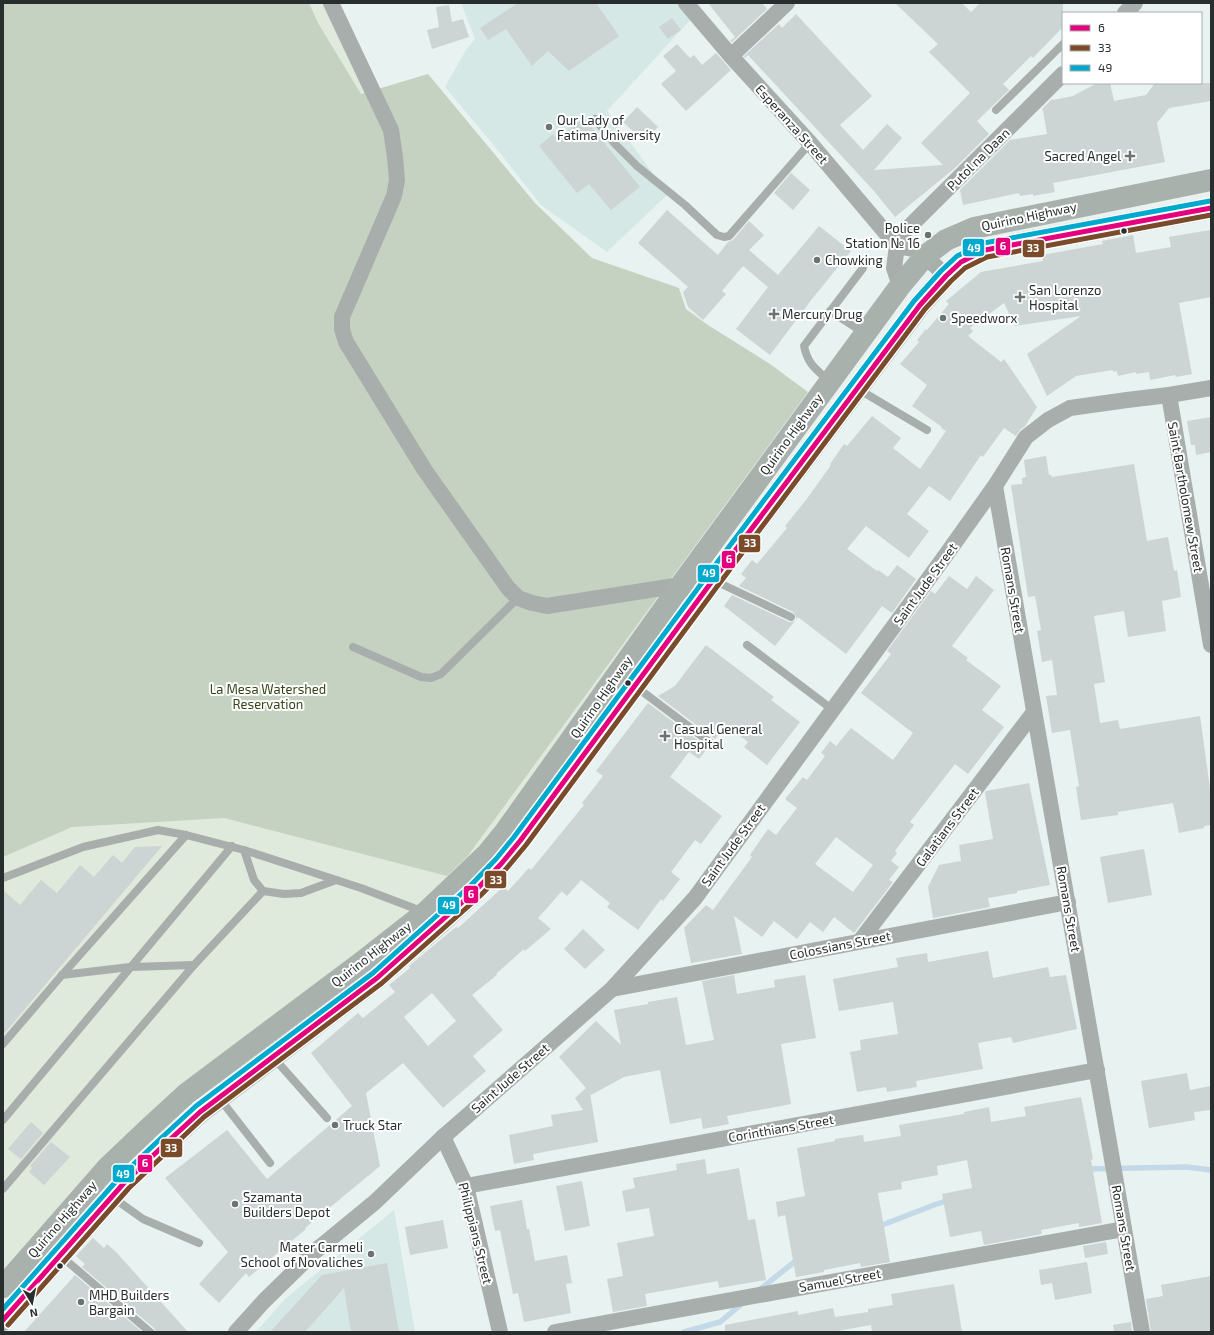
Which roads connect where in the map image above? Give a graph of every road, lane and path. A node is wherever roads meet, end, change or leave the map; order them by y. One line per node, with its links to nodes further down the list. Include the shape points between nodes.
1 (331, 3): 29 (street, via 391,130 396,157 397,180 394,196 342,317 346,342 424,469 508,588)
2 (686, 3): 7 (street, Esperanza Street)
3 (787, 3): 7 (street)
4 (1135, 3): 5 (street)
5 (1126, 12)
6 (1062, 45): 9 (lane)
7 (731, 56): 11 (street, Esperanza Street)
8 (1062, 75): 14 (street, Putol na Daan)
9 (996, 110)
10 (595, 119): 11 (lane, via 615,144 643,171 717,235 724,237 728,236)
11 (810, 143): 14 (street, Esperanza Street)
12 (1211, 180): 15 (main road, Quirino Highway, via 974,228 946,240)
13 (1211, 208): 17 (main road, Quirino Highway, via 986,250 962,262)
14 (895, 244): 15 (street, via 914,249); 18 (street, via 894,268)
15 (925, 256): 17 (street); 18 (main road, Quirino Highway)
16 (863, 268): 19 (lane)
17 (946, 276): 23 (main road, Quirino Highway, via 920,305)
18 (900, 286): 20 (main road, Quirino Highway)
19 (830, 311): 20 (lane); 21 (lane, via 804,346 810,364)
20 (865, 334): 21 (main road, Quirino Highway)
21 (829, 382): 28 (main road, Quirino Highway)
22 (1211, 388): 24 (street, Saint Jude Street)
23 (858, 389): 25 (lane); 27 (main road, Quirino Highway)
24 (1169, 395): 26 (street, Saint Jude Street, via 1070,408 1048,420 1026,437); 31 (street, Saint Bartholomew Street)
25 (927, 430)
26 (995, 486): 37 (street, Saint Jude Street); 38 (street, Romans Street)
27 (713, 580): 30 (main road, Quirino Highway); 32 (lane)
28 (681, 585): 29 (street, via 547,606); 30 (street); 47 (main road, Quirino Highway, via 505,832)
29 (518, 598): 35 (lane, via 441,674 430,678 421,677)
30 (700, 598): 36 (main road, Quirino Highway)
31 (1207, 604): 34 (street, Saint Bartholomew Street)
32 (791, 617)
33 (747, 645): 37 (lane)
34 (1211, 645)
35 (353, 647)
36 (635, 685): 39 (lane); 47 (main road, Quirino Highway, via 501,864)
37 (833, 710): 52 (street, Saint Jude Street, via 695,898)
38 (1034, 712): 46 (street, Romans Street); 48 (street, Galatians Street)
39 (716, 747)
40 (186, 835): 41 (lane); 43 (lane, via 158,830 83,847); 51 (lane)
41 (232, 846): 42 (lane); 50 (lane)
42 (244, 850): 44 (lane); 45 (lane, via 254,880)
43 (3, 878)
44 (336, 880): 45 (lane, via 301,893); 47 (lane)
45 (263, 891): 49 (lane)
46 (1068, 902): 48 (street, Colossians Street); 55 (street, Romans Street)
47 (434, 917): 54 (main road, Quirino Highway, via 376,978); 67 (main road, Quirino Highway, via 362,962 186,1094 107,1168)
48 (860, 941): 52 (street, Colossians Street)
49 (194, 965): 50 (lane); 61 (lane)
50 (130, 967): 51 (lane); 58 (lane)
51 (62, 975): 53 (lane)
52 (612, 988): 59 (street, Saint Jude Street)
53 (3, 1044)
54 (273, 1057): 56 (main road, Quirino Highway); 57 (lane)
55 (1097, 1070): 62 (street, Corinthians Street); 64 (street, Romans Street)
56 (220, 1098): 60 (lane); 63 (main road, Quirino Highway, via 200,1112)
57 (327, 1118)
58 (3, 1120)
59 (443, 1137): 62 (street, Philippians Street); 70 (street, Saint Jude Street, via 375,1202 313,1253)
60 (270, 1163)
61 (5, 1185)
62 (466, 1186): 71 (street, Philippians Street)
63 (104, 1205): 65 (lane, via 115,1199 143,1219); 66 (main road, Quirino Highway)
64 (1124, 1229): 72 (street, Samuel Street); 73 (street, Romans Street)
65 (199, 1243)
66 (60, 1256): 68 (main road, Quirino Highway); 69 (lane)
67 (3, 1287)
68 (3, 1320)
69 (150, 1332)
70 (236, 1332)
71 (500, 1332)
72 (555, 1332)
73 (1142, 1332)

